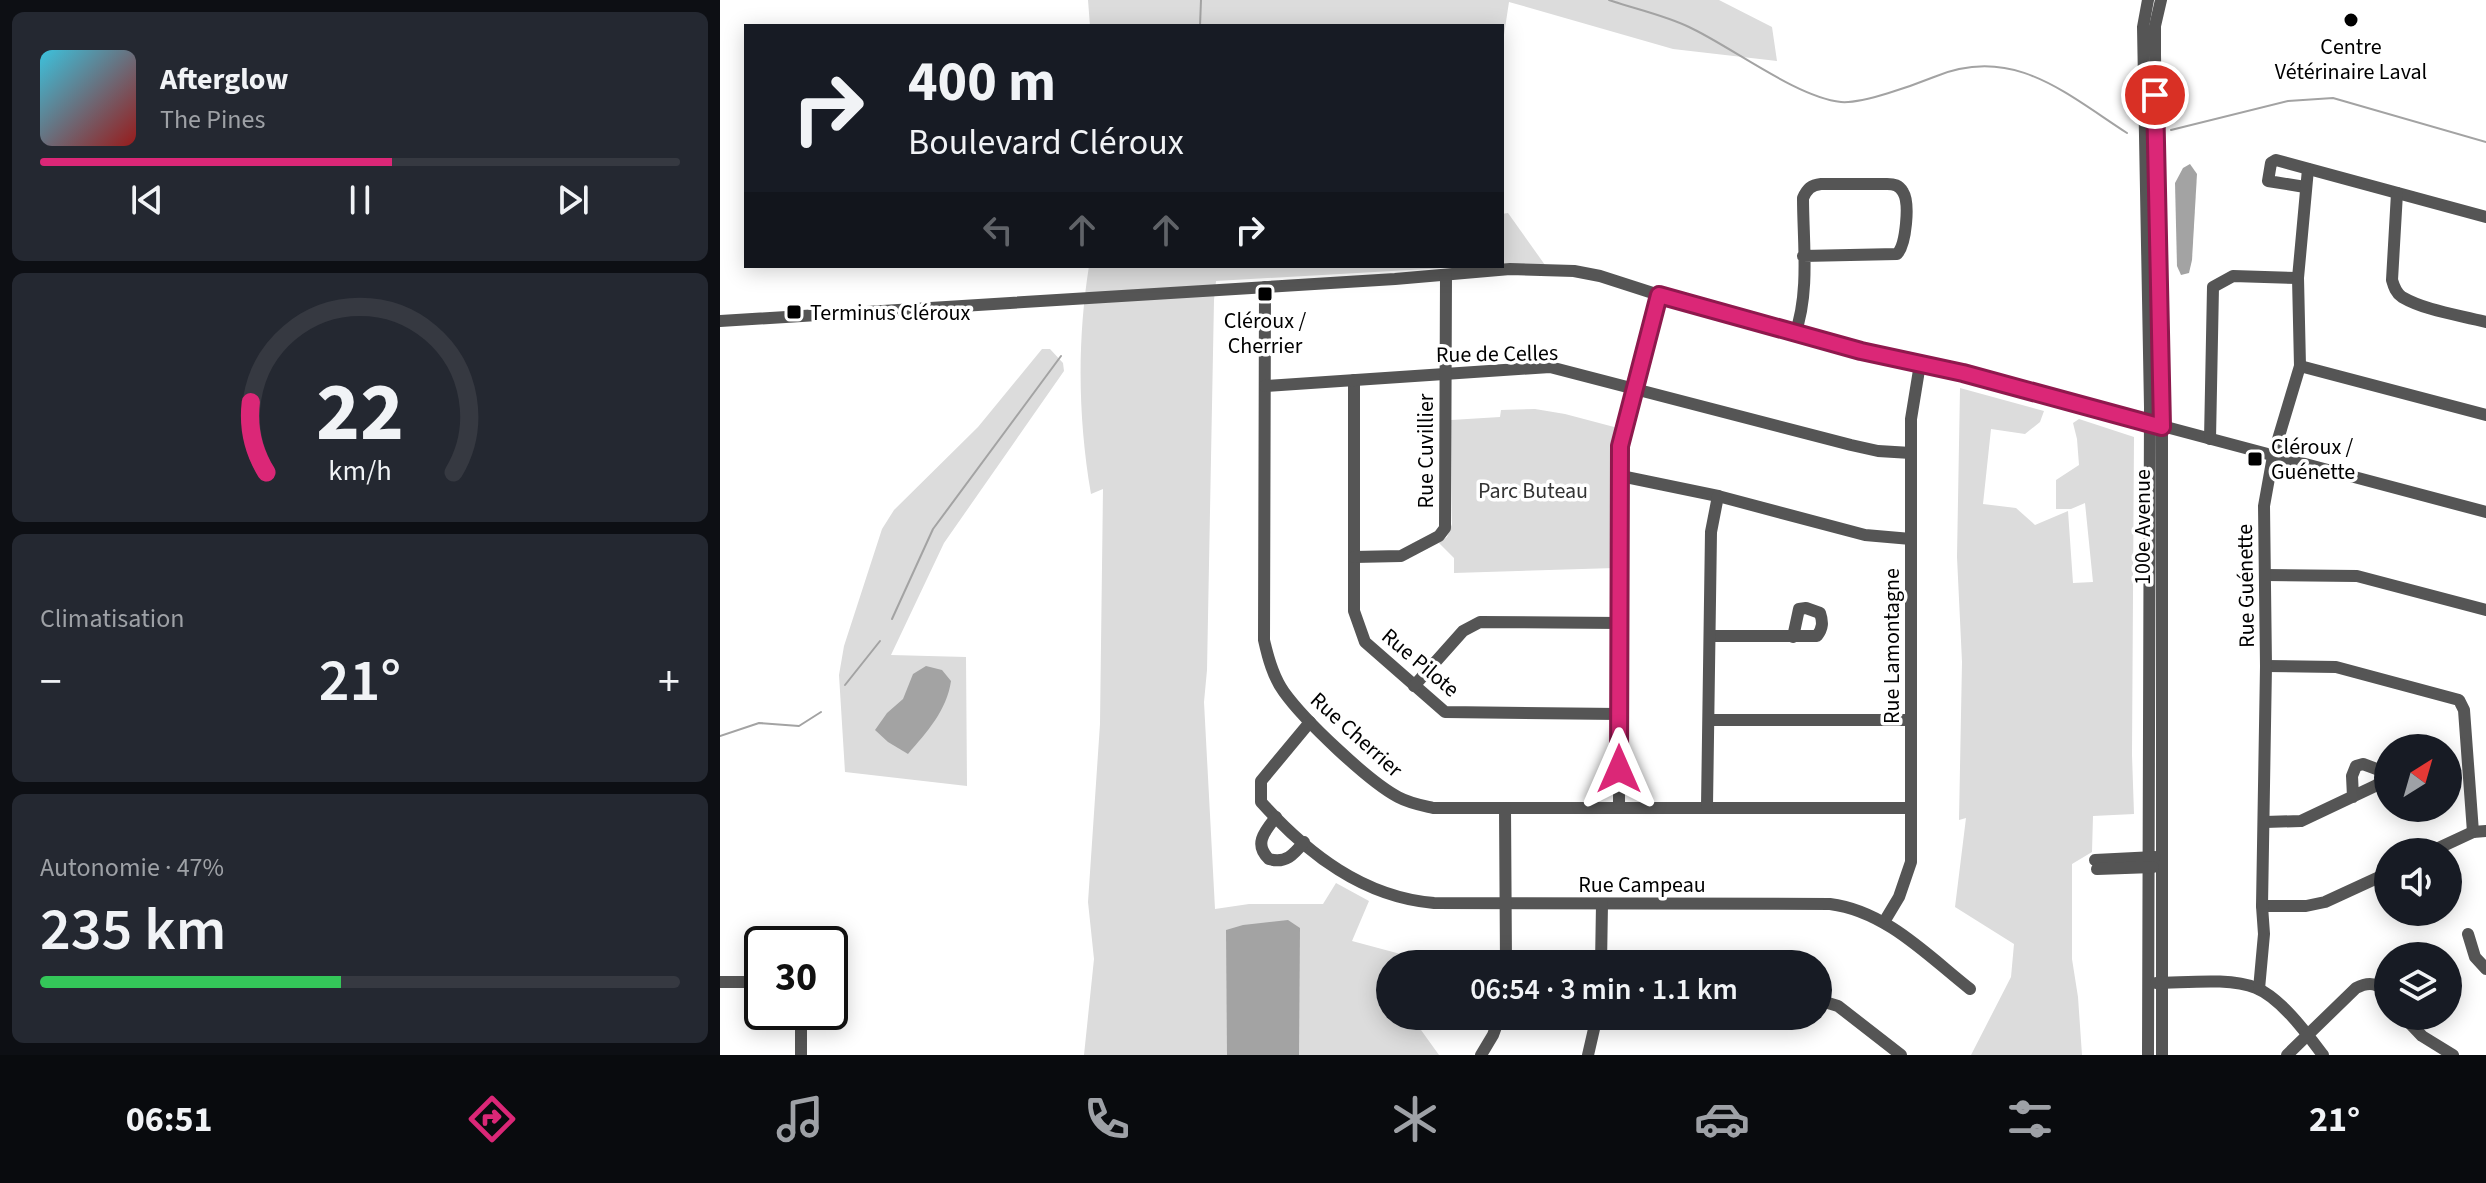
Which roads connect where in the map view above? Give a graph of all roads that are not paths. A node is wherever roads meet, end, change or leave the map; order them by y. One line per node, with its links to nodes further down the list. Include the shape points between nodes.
1 (2148, 0): 22 (street, 100e Avenue, via 2143,38)
2 (2161, 0): 23 (street, 100e Avenue, via 2155,55)
3 (2308, 169): 4 (street, Rue Guénette); 4 (street, via 2276,160 2267,177 2270,182); 5 (street)
4 (2305, 187): 9 (street, Rue Guénette)
5 (2397, 193): 6 (street); 13 (street, via 2395,290 2401,297)
6 (2486, 217)
7 (1803, 256): 7 (street, via 1803,198 1813,185 1887,184 1902,190 1905,241 1897,254); 14 (street, via 1803,304)
8 (1446, 275): 10 (street); 11 (street, via 1574,271); 17 (street, Rue Cuvillier)
9 (2298, 278): 16 (street, Rue Guénette); 24 (street, via 2233,276 2213,287)
10 (1265, 287): 12 (street); 19 (street, Rue Cherrier)
11 (1659, 295): 14 (street); 20 (street)
12 (720, 321)
13 (2486, 322)
14 (1795, 334): 15 (street)
15 (1920, 364): 22 (street); 25 (street, Rue Lamontagne)
16 (2300, 366): 21 (street); 26 (street, Rue Guénette)
17 (1445, 373): 18 (street, Rue de Celles); 20 (street, Rue de Celles, via 1550,367); 31 (street, Rue Cuvillier, via 1443,533 1401,556)
18 (1354, 380): 19 (street, Rue de Celles); 31 (street, Rue Pilote)
19 (1265, 386): 42 (street, Rue Cherrier, via 1264,640 1283,691)
20 (1635, 387): 25 (street, Rue de Celles, via 1851,445); 27 (street, via 1622,433)
21 (2486, 415)
22 (2149, 424): 23 (street); 53 (street, 100e Avenue)
23 (2162, 427): 24 (street); 52 (street, 100e Avenue)
24 (2210, 439): 26 (street)
25 (1911, 453): 30 (street, Rue Lamontagne)
26 (2273, 456): 29 (street); 32 (street, Rue Guénette, via 2264,506)
27 (1621, 476): 28 (street); 34 (street)
28 (1718, 496): 30 (street, via 1865,535); 35 (street, via 1711,532)
29 (2486, 512)
30 (1911, 539): 41 (street, Rue Lamontagne)
31 (1354, 557): 38 (street, Rue Pilote, via 1354,611 1365,642)
32 (2265, 575): 33 (street, via 2357,576); 37 (street, Rue Guénette)
33 (2486, 610)
34 (1621, 623): 38 (street, via 1480,622 1463,631); 39 (street)
35 (1710, 636): 36 (street); 40 (street)
36 (1793, 637)
37 (2266, 666): 49 (street, Rue Guénette); 50 (street, via 2336,667 2459,700)
38 (1414, 686): 39 (street, Rue Pilote, via 1453,713)
39 (1619, 714): 45 (street)
40 (1709, 720): 41 (street); 44 (street)
41 (1911, 720): 47 (street, Rue Lamontagne)
42 (1310, 722): 46 (street, Rue Cherrier, via 1395,795 1413,804); 48 (street, Rue Campeau, via 1261,781 1261,802)
43 (2353, 797): 49 (street, via 2301,821)
44 (1707, 806): 45 (street, Rue Cherrier); 47 (street, Rue Cherrier)
45 (1619, 807): 46 (street, Rue Cherrier)
46 (1505, 808): 56 (street)
47 (1911, 808): 59 (street, Rue Lamontagne, via 1911,862)
48 (1276, 817): 51 (street, Rue Campeau); 51 (street, via 1261,837 1269,859 1283,861)
49 (2265, 822): 58 (street, Rue Guénette)
50 (2480, 832)
51 (1304, 842): 56 (street, Rue Campeau, via 1353,879 1387,895 1434,903)
52 (2162, 862): 53 (street); 66 (street, 100e Avenue)
53 (2148, 863): 54 (street); 66 (street, 100e Avenue)
54 (2096, 864)
55 (2374, 879): 58 (street, via 2325,902)
56 (1506, 903): 57 (street, Rue Campeau); 61 (street)
57 (1602, 904): 59 (street, Rue Campeau, via 1830,904); 62 (street)
58 (2262, 906): 69 (street, Rue Guénette)
59 (1884, 922): 68 (street, Rue Campeau)
60 (2468, 934): 63 (street, via 2475,957)
61 (1506, 950)
62 (1601, 950)
63 (2486, 969)
64 (720, 982): 65 (street)
65 (744, 982)
66 (2155, 983): 69 (street); 80 (street, 100e Avenue); 81 (street, 100e Avenue)
67 (2374, 985): 75 (street, via 2356,988)
68 (1970, 989)
69 (2259, 989): 75 (street)
70 (1832, 1004): 79 (street)
71 (801, 1030): 76 (street)
72 (1495, 1030): 77 (street)
73 (1594, 1030): 78 (street)
74 (2416, 1030): 84 (street)
75 (2308, 1036): 82 (street); 83 (street)
76 (801, 1055)
77 (1481, 1055)
78 (1588, 1055)
79 (1901, 1055)
80 (2148, 1055)
81 (2162, 1055)
82 (2287, 1055)
83 (2323, 1055)
84 (2453, 1055)

